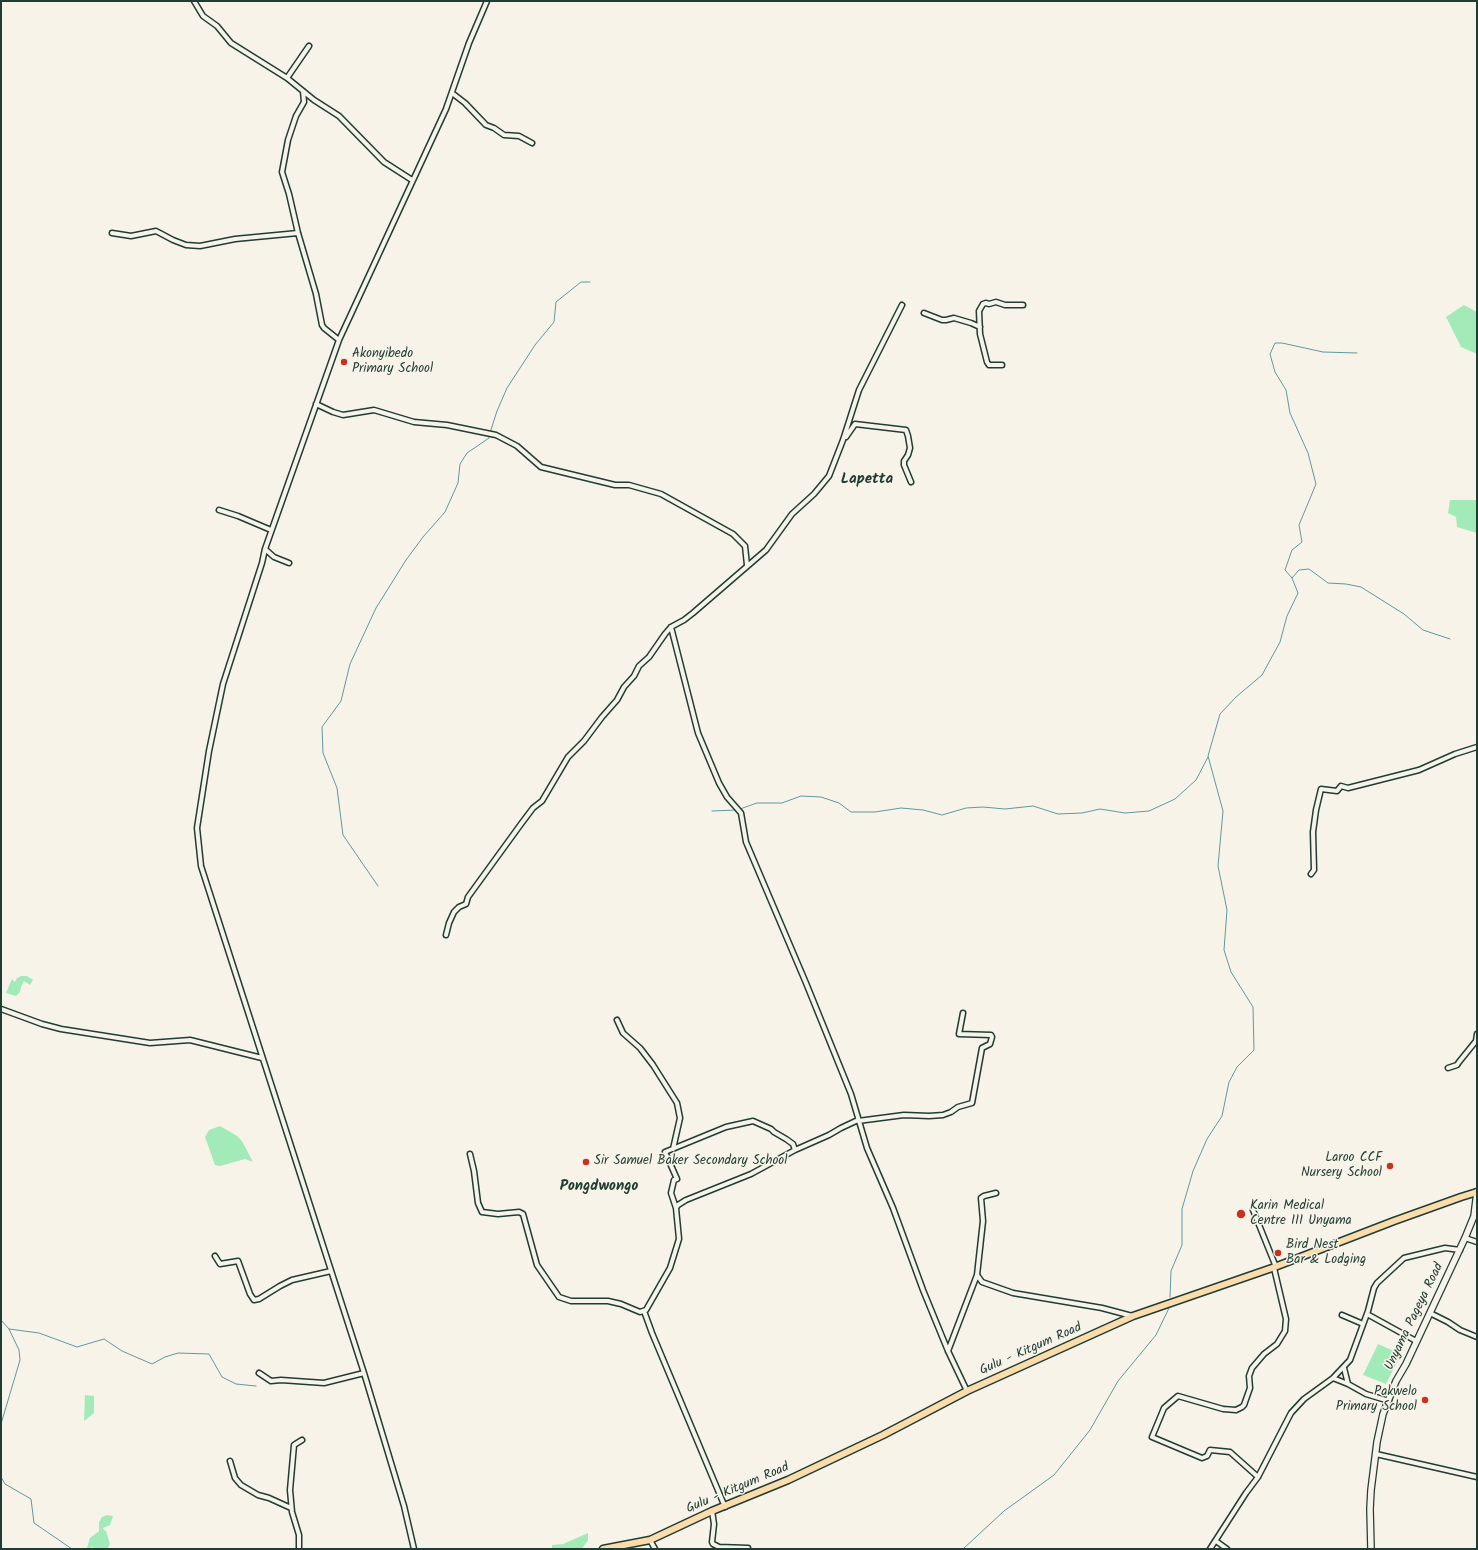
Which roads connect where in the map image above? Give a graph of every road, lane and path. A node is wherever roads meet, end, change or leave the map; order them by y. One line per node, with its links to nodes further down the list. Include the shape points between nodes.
1 (194, 1): 4 (street, via 203,16 218,26 231,43)
2 (487, 1): 6 (street)
3 (309, 46): 4 (street)
4 (287, 78): 5 (street)
5 (303, 91): 7 (street); 8 (street)
6 (452, 93): 9 (street, via 486,125 504,135 519,136); 10 (street)
7 (305, 100): 8 (street); 12 (street, via 296,116 288,140 282,169)
8 (314, 100): 10 (street, via 339,116 384,162)
9 (532, 143)
10 (412, 180): 17 (street)
11 (112, 233): 12 (street, via 132,236 156,231 186,245 200,246)
12 (298, 233): 17 (street, via 316,294 322,325)
13 (1024, 305): 16 (street, via 1005,305 996,302 983,304 979,311)
14 (902, 306): 20 (street, via 859,390)
15 (924, 313): 16 (street, via 942,320 954,318)
16 (980, 327): 18 (street, via 987,362)
17 (340, 340): 19 (street)
18 (1002, 365)
19 (316, 404): 23 (street); 26 (street, via 343,415 374,410 414,422 496,435 517,446 541,467 615,485 629,485 663,495 733,534 745,546)
20 (843, 440): 21 (street, via 855,424 906,430 910,448 904,465); 26 (street, via 829,476 792,514 766,550)
21 (911, 482)
22 (219, 510): 23 (street)
23 (271, 530): 24 (street)
24 (265, 549): 25 (street); 35 (street, via 223,684 198,828 201,866)
25 (289, 563)
26 (747, 565): 27 (street, via 693,613)
27 (671, 627): 30 (street, via 649,657 638,666 617,700 568,757 542,802 533,808 521,824 468,897 466,904 454,912); 37 (street, via 698,733 719,783 727,797 741,812 746,842 851,1094)
28 (1477, 747): 29 (street, via 1419,770 1348,788 1341,786 1337,791 1321,788 1313,832 1314,870)
29 (1311, 874)
30 (446, 935)
31 (1, 1009): 35 (street, via 60,1029 150,1043 190,1040)
32 (963, 1013): 37 (street, via 959,1034 992,1037 990,1044 982,1048 972,1103 943,1115 904,1115)
33 (617, 1020): 38 (street, via 623,1033 651,1061 678,1103 680,1118)
34 (1477, 1034): 36 (street, via 1476,1042 1457,1065)
35 (262, 1058): 50 (street)
36 (1448, 1068)
37 (858, 1120): 39 (street); 60 (street)
38 (673, 1149): 39 (street, via 726,1127 753,1121 786,1139 793,1144); 43 (street, via 665,1152 676,1179 671,1192)
39 (795, 1150): 43 (street, via 751,1174 686,1200)
40 (470, 1154): 52 (street, via 478,1203 482,1212 522,1213 537,1265 559,1297 571,1301 608,1301 638,1312)
41 (1477, 1192): 45 (street, Unyama Pageya Road, via 1474,1216); 49 (main road, Gulu - Kitgum Road)
42 (996, 1193): 51 (street, via 981,1198 983,1221)
43 (676, 1208): 52 (street, via 678,1239 675,1254 670,1268)
44 (1253, 1210): 49 (street)
45 (1465, 1238): 46 (street); 47 (street, Unyama Pageya Road)
46 (1477, 1242)
47 (1460, 1250): 53 (street, Unyama Pageya Road); 54 (street, via 1445,1248 1404,1258 1375,1286)
48 (215, 1256): 50 (street, via 220,1264 238,1261 254,1300 292,1280)
49 (1275, 1267): 56 (main road, Gulu - Kitgum Road); 71 (street, via 1286,1319 1285,1331 1252,1368 1249,1376 1250,1388 1242,1408 1222,1409 1178,1396 1164,1408 1152,1437 1202,1458 1210,1450 1230,1452)
50 (331, 1271): 63 (street)
51 (977, 1275): 56 (street, via 982,1282 1013,1292); 60 (street)
52 (644, 1311): 73 (street)
53 (1430, 1313): 58 (street); 59 (street, Unyama Pageya Road)
54 (1367, 1314): 57 (street); 59 (street)
55 (1342, 1315): 57 (street)
56 (1133, 1316): 66 (main road, Gulu - Kitgum Road)
57 (1363, 1324): 61 (street, via 1350,1360)
58 (1477, 1337)
59 (1416, 1341): 67 (street, Unyama Pageya Road)
60 (948, 1351): 66 (street)
61 (1344, 1368): 64 (street); 65 (street)
62 (259, 1373): 63 (street, via 271,1381 324,1383)
63 (364, 1373): 80 (street, via 404,1506)
64 (1333, 1378): 65 (street); 71 (street, via 1304,1399 1291,1413)
65 (1348, 1384): 67 (street, via 1366,1394)
66 (966, 1391): 73 (main road, Gulu - Kitgum Road, via 882,1436)
67 (1389, 1401): 69 (street, Unyama Pageya Road, via 1380,1429)
68 (302, 1440): 74 (street, via 294,1445)
69 (1376, 1454): 72 (street); 85 (street, Unyama Pageya Road, via 1370,1509)
70 (230, 1461): 74 (street, via 235,1478 242,1485 258,1495)
71 (1258, 1477): 77 (street)
72 (1477, 1477)
73 (725, 1507): 75 (main road, Gulu - Kitgum Road)
74 (291, 1508): 79 (street)
75 (712, 1511): 76 (main road, Gulu - Kitgum Road); 78 (street, via 713,1544 719,1547)
76 (650, 1540): 81 (main road, Gulu - Kitgum Road); 82 (street)
77 (1216, 1541): 83 (street); 84 (street)
78 (748, 1548)
79 (299, 1549)
80 (414, 1549)
81 (604, 1549)
82 (655, 1549)
83 (1210, 1549)
84 (1227, 1549)
85 (1371, 1549)

